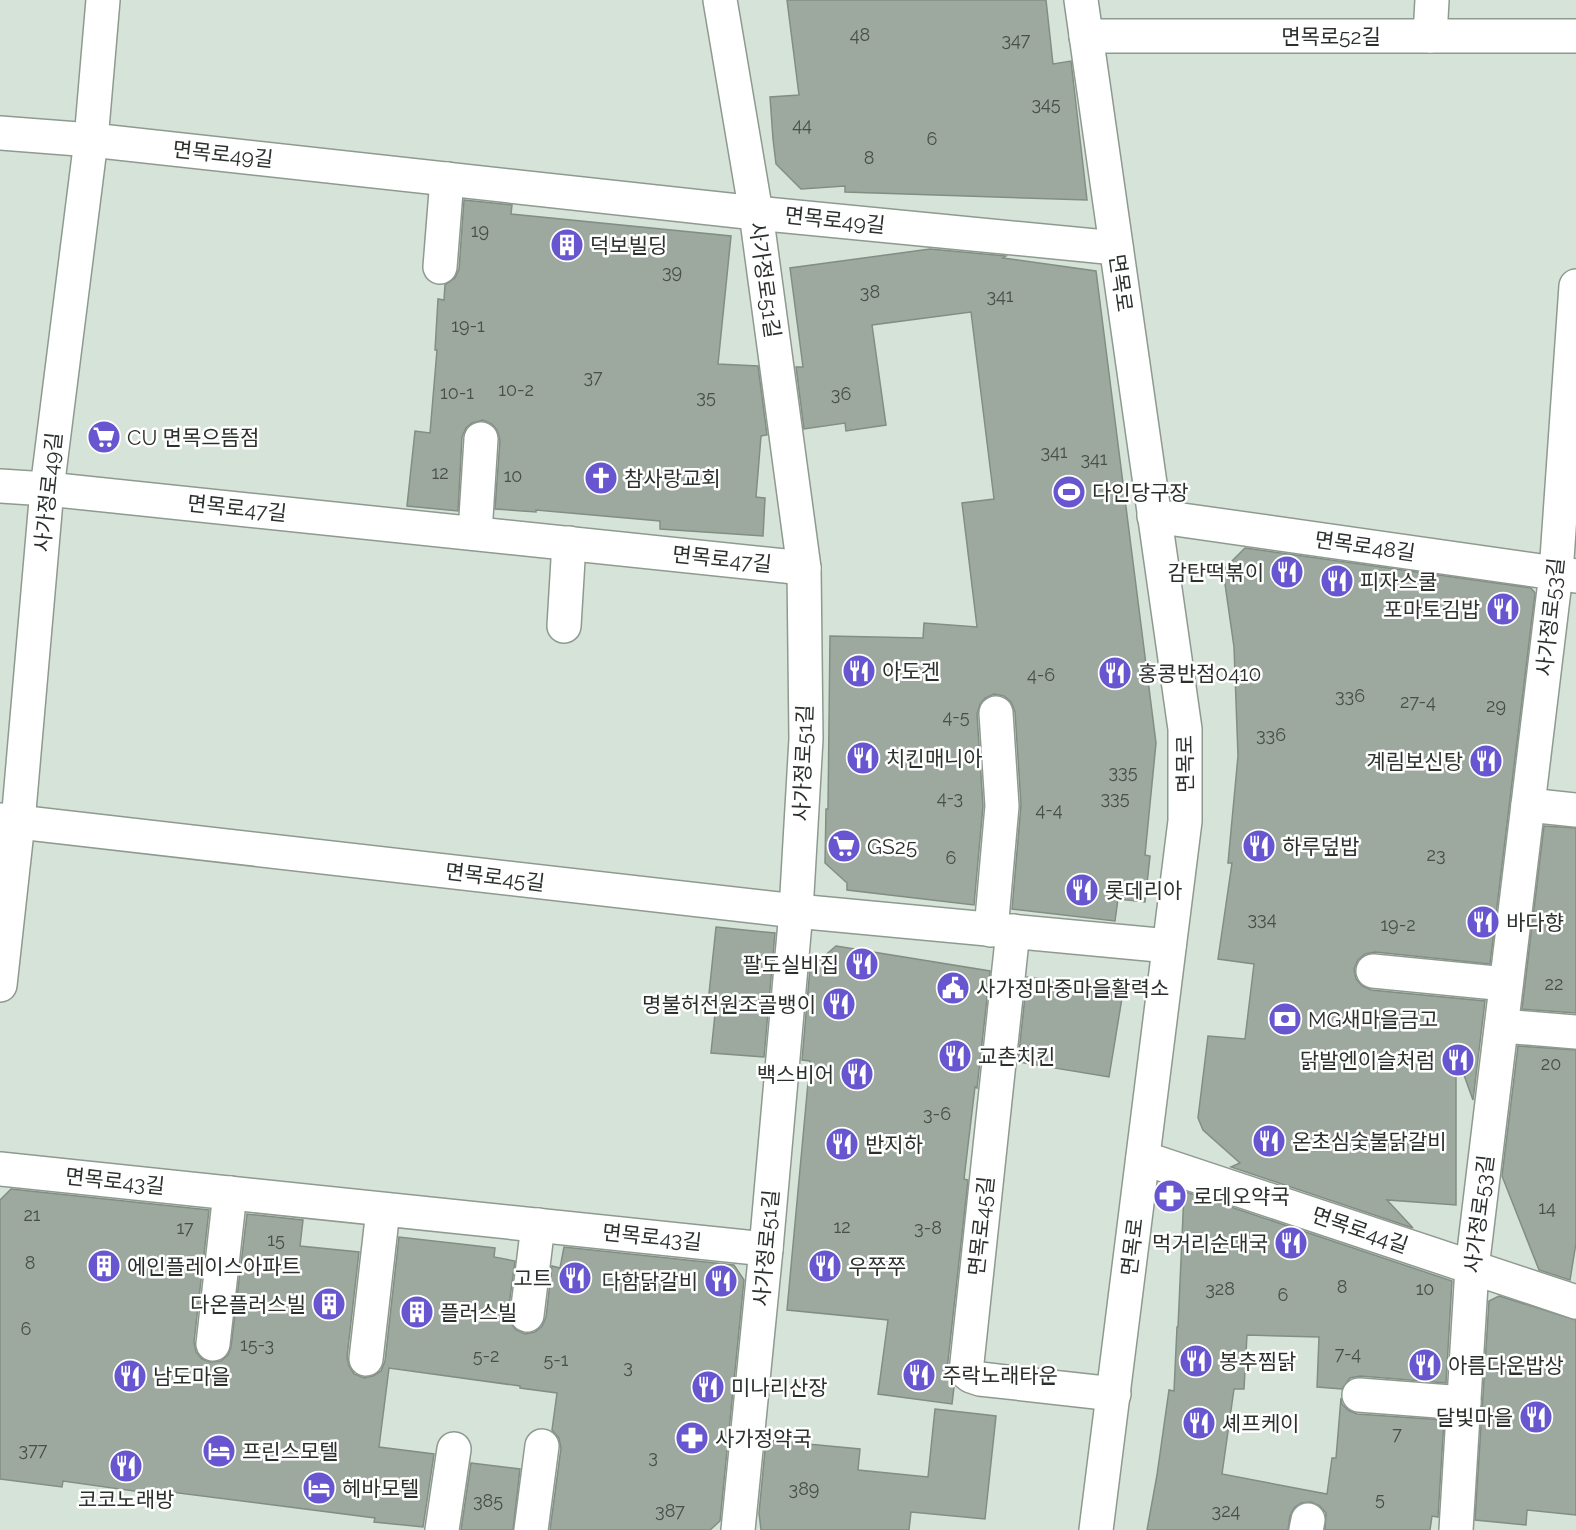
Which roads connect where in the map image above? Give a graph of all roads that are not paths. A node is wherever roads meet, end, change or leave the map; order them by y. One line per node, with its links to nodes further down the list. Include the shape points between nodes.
1 (103, 0): 9 (street, 사가정로49길)
2 (720, 0): 11 (street, 사가정로51길)
3 (1081, 0): 5 (street, 면목로)
4 (1432, 0): 6 (street)
5 (1086, 36): 6 (street, 면목로52길); 12 (street, 면목로)
6 (1430, 36): 7 (street, 면목로52길)
7 (1576, 36)
8 (0, 133): 9 (street, 면목로49길)
9 (91, 140): 10 (street, 면목로49길); 17 (street, 사가정로49길)
10 (447, 179): 11 (street, 면목로49길); 13 (street)
11 (756, 213): 12 (street, 면목로49길); 21 (street, 사가정로51길)
12 (1116, 248): 18 (street, 면목로)
13 (440, 267)
14 (1576, 286): 22 (street, 사가정로53길)
15 (481, 439): 19 (street)
16 (0, 486): 17 (street, 면목로47길)
17 (48, 489): 19 (street, 면목로47길); 27 (street, 사가정로49길)
18 (1154, 516): 22 (street, 면목로48길); 30 (street, 면목로, via 1185,729 1185,820)
19 (474, 533): 20 (street, 면목로47길)
20 (569, 543): 21 (street, 면목로47길); 23 (street)
21 (804, 567): 28 (street, 사가정로51길, via 806,740)
22 (1566, 575): 25 (street, 사가정로53길)
23 (564, 626)
24 (996, 713): 29 (street, 면목로45길, via 1002,806)
25 (1528, 805): 26 (street); 32 (street, 사가정로53길)
26 (1576, 810)
27 (9, 821): 28 (street, 면목로45길); 33 (street, 사가정로49길)
28 (796, 911): 29 (street, 면목로45길); 41 (street, 사가정로51길)
29 (1002, 931): 30 (street, 면목로45길); 47 (street, 면목로45길, via 966,1372 980,1379)
30 (1169, 946): 36 (street, 면목로)
31 (1373, 971): 32 (street)
32 (1506, 984): 34 (street, 사가정로53길)
33 (0, 985)
34 (1502, 1026): 35 (street); 42 (street, 사가정로53길)
35 (1576, 1032)
36 (1143, 1158): 42 (street, 면목로44길); 47 (street, 면목로)
37 (0, 1169): 38 (street, 면목로43길)
38 (231, 1193): 39 (street, 면목로43길); 45 (street)
39 (383, 1210): 40 (street, 면목로43길); 46 (street)
40 (538, 1225): 41 (street, 면목로43길); 44 (street)
41 (766, 1249): 54 (street, 사가정로51길)
42 (1472, 1268): 43 (street, 면목로44길); 49 (street, 사가정로53길)
43 (1576, 1302)
44 (527, 1315)
45 (213, 1344)
46 (366, 1359)
47 (1114, 1394): 55 (street, 면목로)
48 (1359, 1395): 49 (street)
49 (1464, 1403): 56 (street, 사가정로53길)
50 (542, 1446): 53 (street)
51 (454, 1449): 52 (street)
52 (442, 1530)
53 (531, 1530)
54 (738, 1530)
55 (1096, 1530)
56 (1456, 1530)

